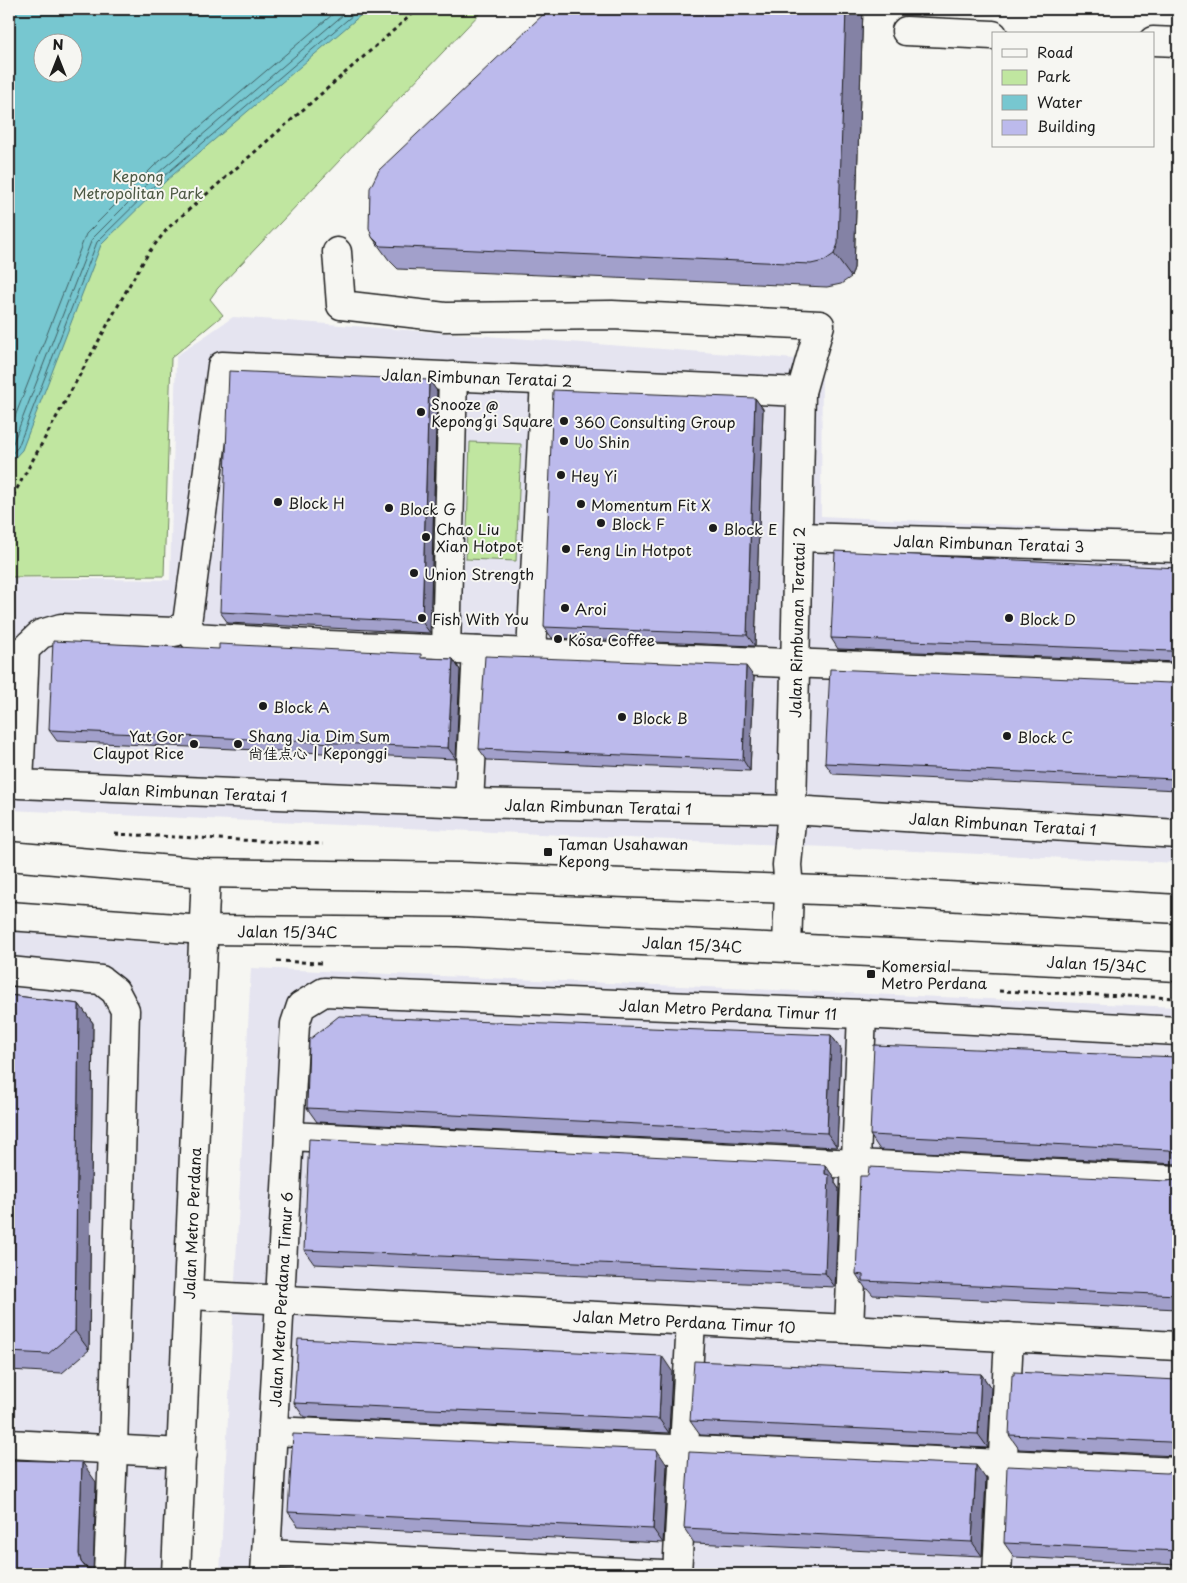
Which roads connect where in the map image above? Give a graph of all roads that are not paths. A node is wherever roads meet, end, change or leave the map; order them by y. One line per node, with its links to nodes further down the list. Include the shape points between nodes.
1 (906, 31): 2 (street)
2 (992, 35)
3 (1154, 41): 4 (street)
4 (1178, 42)
5 (337, 252): 8 (street, via 341,305 445,317 612,315 820,325)
6 (453, 376): 7 (street, Jalan Rimbunan Teratai 2); 11 (street, Jalan Rimbunan Teratai 2, via 222,366); 12 (street)
7 (545, 380): 8 (street, Jalan Rimbunan Teratai 2); 14 (street)
8 (801, 392): 9 (street, Jalan Rimbunan Teratai 2)
9 (799, 537): 10 (street, Jalan Rimbunan Teratai 3); 15 (street, Jalan Rimbunan Teratai 2)
10 (1178, 548)
11 (187, 623): 12 (street, via 194,637); 17 (street, Jalan Rimbunan Teratai 1, via 176,632 61,628 41,634 25,649 19,784)
12 (446, 650): 13 (street)
13 (477, 651): 14 (street); 17 (street)
14 (532, 653): 15 (street)
15 (795, 663): 16 (street); 18 (street, Jalan Rimbunan Teratai 2)
16 (1178, 678)
17 (468, 803): 18 (street, Jalan Rimbunan Teratai 1)
18 (792, 810): 19 (street, Jalan Rimbunan Teratai 1); 22 (street, Jalan Rimbunan Teratai 2, via 787,865)
19 (1178, 834)
20 (9, 856): 21 (street)
21 (206, 873): 22 (street, via 460,877); 25 (street, Jalan Metro Perdana)
22 (790, 889): 23 (street); 26 (street, Jalan Rimbunan Teratai 2)
23 (1178, 910)
24 (9, 916): 25 (street, Jalan 15/34C)
25 (204, 930): 26 (street, Jalan 15/34C, via 457,932); 35 (street, Jalan Metro Perdana)
26 (787, 947): 27 (street, Jalan 15/34C)
27 (1178, 967)
28 (9, 971): 43 (street, via 101,980 115,991 125,1010)
29 (862, 1014): 30 (street, Jalan Metro Perdana Timur 11, via 324,992 301,1006); 31 (street, Jalan Metro Perdana Timur 11); 33 (street)
30 (295, 1024): 32 (street, Jalan Metro Perdana Timur 6)
31 (1178, 1032)
32 (289, 1136): 33 (street); 36 (street, Jalan Metro Perdana Timur 6)
33 (856, 1164): 34 (street); 38 (street)
34 (1178, 1180)
35 (190, 1295): 36 (street, Jalan Metro Perdana Timur 10); 45 (street, Jalan Metro Perdana)
36 (280, 1300): 37 (street, Jalan Metro Perdana Timur 10); 41 (street, Jalan Metro Perdana Timur 6)
37 (691, 1321): 38 (street, Jalan Metro Perdana Timur 10); 44 (street)
38 (849, 1329): 39 (street, Jalan Metro Perdana Timur 10)
39 (1009, 1337): 40 (street, Jalan Metro Perdana Timur 10); 46 (street)
40 (1178, 1346)
41 (273, 1431): 44 (street); 48 (street, Jalan Metro Perdana Timur 6)
42 (9, 1444): 43 (street)
43 (114, 1450): 45 (street); 49 (street)
44 (684, 1450): 46 (street); 52 (street)
45 (182, 1454): 50 (street, Jalan Metro Perdana)
46 (1002, 1464): 47 (street); 53 (street)
47 (1178, 1472)
48 (266, 1564): 51 (street)
49 (108, 1574)
50 (176, 1574)
51 (662, 1574)
52 (677, 1574)
53 (997, 1574)

